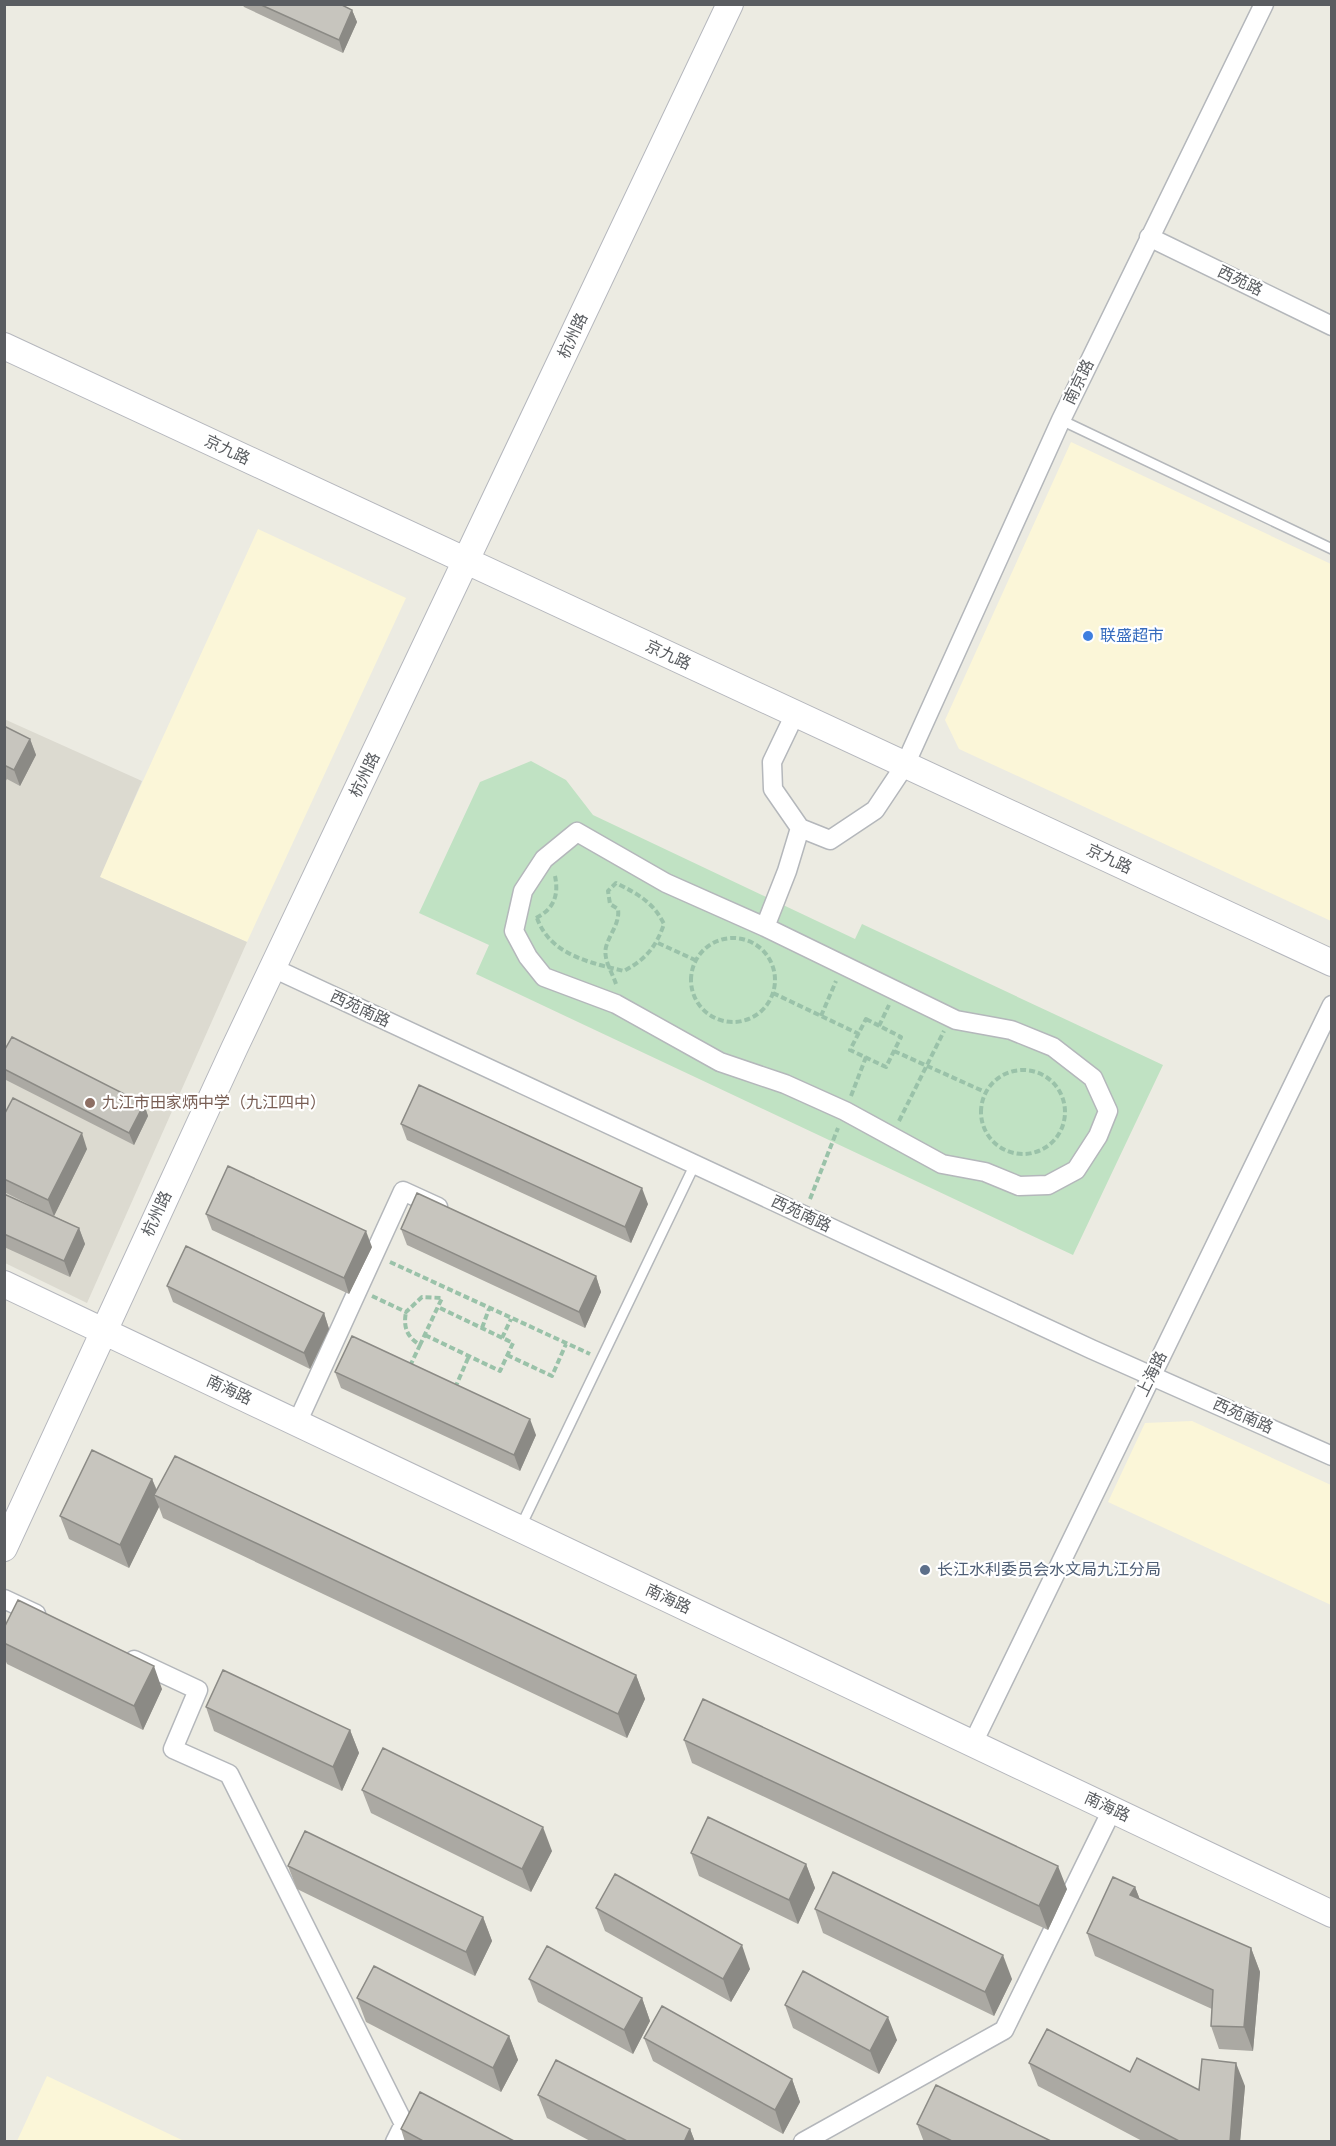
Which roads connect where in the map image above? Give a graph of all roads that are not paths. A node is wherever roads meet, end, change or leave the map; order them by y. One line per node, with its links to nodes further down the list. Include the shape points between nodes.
1 (730, 4): 8 (main road, 杭州路)
2 (1264, 4): 3 (street, 南京路)
3 (1149, 237): 4 (street, 西苑路); 6 (street, 南京路)
4 (1332, 326)
5 (4, 346): 8 (main road, 京九路)
6 (1061, 420): 7 (lane); 10 (street, 南京路)
7 (1332, 549)
8 (466, 562): 9 (main road, 京九路); 14 (main road, 杭州路)
9 (795, 714): 10 (main road, 京九路); 11 (street, via 772,762 773,789)
10 (905, 765): 11 (street, 南京路, via 875,810 830,840); 13 (main road, 京九路)
11 (800, 828): 12 (street)
12 (765, 927): 12 (street, via 951,1017 1011,1030 1053,1047 1093,1078 1108,1111 1098,1136 1076,1170 1048,1185 1019,1186 985,1172 942,1164 785,1084 720,1062 616,1004 544,977 514,931 523,891 544,860 577,832 666,883)
13 (1332, 963)
14 (273, 968): 16 (street, 西苑南路); 19 (main road, 杭州路)
15 (1332, 1005): 22 (street, 上海路)
16 (695, 1164): 22 (street, 西苑南路); 25 (lane)
17 (455, 1214): 20 (street, via 403,1191)
18 (4, 1284): 19 (main road, 南海路)
19 (103, 1331): 23 (main road, 南海路); 26 (main road, 杭州路)
20 (338, 1333): 21 (street); 23 (street)
21 (358, 1343)
22 (1152, 1376): 24 (street, 西苑南路); 30 (street, 上海路)
23 (297, 1422): 25 (main road, 南海路)
24 (1332, 1456)
25 (520, 1529): 30 (main road, 南海路)
26 (4, 1548)
27 (4, 1599): 28 (street)
28 (48, 1619)
29 (123, 1655): 33 (street, via 198,1690 173,1749 229,1774 404,2124)
30 (973, 1743): 31 (main road, 南海路)
31 (1112, 1810): 32 (main road, 南海路); 34 (street, via 1004,2030)
32 (1332, 1914)
33 (395, 2142)
34 (803, 2142)

